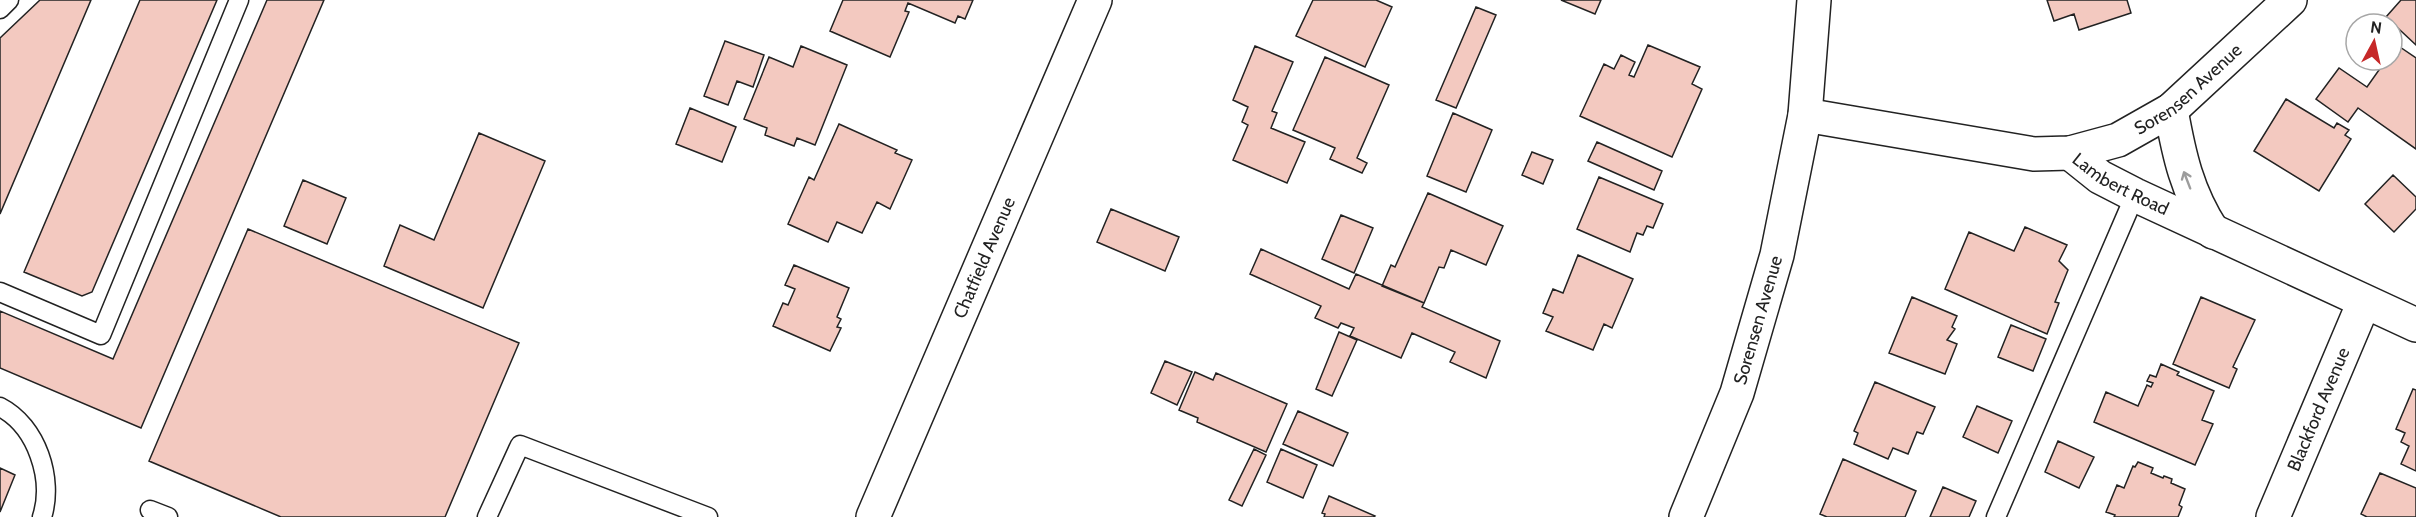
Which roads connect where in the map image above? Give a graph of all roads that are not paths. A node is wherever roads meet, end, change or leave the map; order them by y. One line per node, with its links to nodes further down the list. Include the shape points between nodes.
1 (9, 0): 6 (lane)
2 (239, 0): 12 (lane, via 101,335)
3 (1095, 0): 21 (street, Chatfield Avenue)
4 (1814, 0): 8 (street, Sorensen Avenue)
5 (2290, 0): 7 (street, Sorensen Avenue)
6 (0, 9)
7 (2171, 110): 9 (street, Sorensen Avenue, via 2118,140); 11 (street, one-way to 7, via 2183,169)
8 (1805, 115): 9 (street, Lambert Road, via 2034,154); 22 (street, Sorensen Avenue, via 1777,255 1737,393)
9 (2070, 153): 10 (street, Lambert Road, via 2100,177)
10 (2135, 195): 11 (street, Lambert Road); 23 (lane)
11 (2213, 232): 13 (street, Lambert Road)
12 (0, 292)
13 (2364, 302): 14 (street, Lambert Road); 24 (street, Blackford Avenue)
14 (2416, 325)
15 (0, 407): 17 (lane, via 12,414 34,443 46,475)
16 (150, 510): 18 (lane)
17 (42, 517)
18 (168, 517)
19 (486, 517): 20 (lane, via 520,446)
20 (708, 517)
21 (873, 517)
22 (1686, 517)
23 (1996, 517)
24 (2273, 517)

